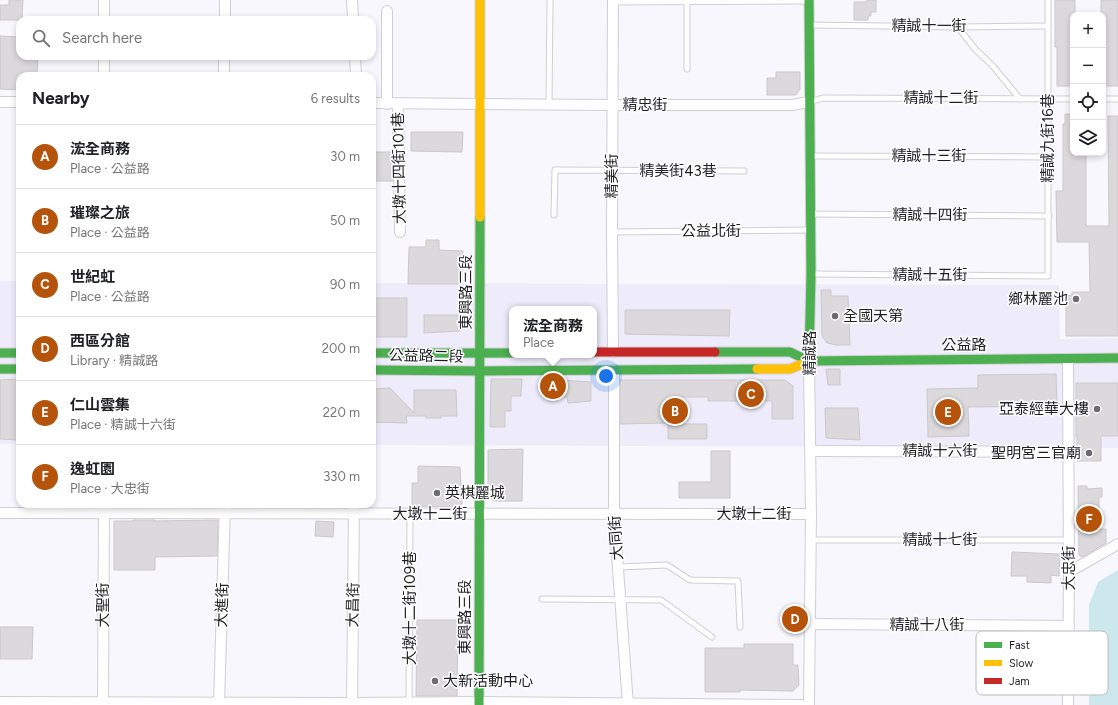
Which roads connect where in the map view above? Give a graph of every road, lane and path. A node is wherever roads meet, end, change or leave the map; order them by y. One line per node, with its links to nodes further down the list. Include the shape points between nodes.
1 (104, 0): 12 (street)
2 (225, 0): 13 (street)
3 (352, 0): 14 (street)
4 (480, 0): 35 (main road, 東興路三段)
5 (550, 0): 36 (lane)
6 (1048, 0): 16 (lane, 精誠九街16巷)
7 (613, 1): 10 (lane); 37 (street, 精美街)
8 (738, 1): 9 (lane); 10 (lane)
9 (809, 1): 15 (main road, 精誠路)
10 (687, 2): 21 (lane)
11 (387, 11): 34 (street, 大墩十四街101巷)
12 (104, 16)
13 (224, 16)
14 (353, 16)
15 (809, 25): 17 (lane, 精誠十一街); 32 (main road, 精誠路)
16 (1048, 26): 17 (lane, 精誠十一街); 25 (lane, 精誠九街16巷)
17 (958, 27): 29 (lane)
18 (104, 60): 22 (street)
19 (224, 60): 23 (street)
20 (354, 60): 24 (street)
21 (687, 68)
22 (104, 72)
23 (224, 72)
24 (356, 72)
25 (1048, 98): 26 (lane, 精誠十二街); 29 (lane, 精誠十二街); 39 (lane, 精誠九街16巷)
26 (1070, 98)
27 (1106, 98): 28 (lane)
28 (1118, 98)
29 (1020, 99): 32 (lane, 精誠十二街, via 823,98)
30 (0, 102): 31 (street)
31 (16, 102)
32 (809, 102): 37 (street, 精忠街); 38 (main road, 精誠路)
33 (376, 103): 34 (street, 精忠街)
34 (392, 104): 35 (street, 精忠街); 46 (street, 大墩十四街101巷)
35 (480, 104): 36 (street, 精忠街); 54 (main road, 東興路三段)
36 (550, 104): 37 (street, 精忠街)
37 (613, 105): 40 (street, 精美街)
38 (810, 156): 39 (lane, 精誠十三街); 42 (main road, 精誠路)
39 (1048, 157): 44 (lane, 精誠九街16巷)
40 (613, 170): 41 (lane, 精美街43巷); 43 (lane, 精美街43巷, via 555,170); 47 (street, 精美街)
41 (744, 171)
42 (810, 214): 44 (lane, 精誠十四街); 45 (main road, 精誠路)
43 (554, 215)
44 (1049, 216): 49 (lane, 精誠九街16巷)
45 (811, 230): 47 (lane, 公益北街); 48 (main road, 精誠路)
46 (400, 232)
47 (612, 232): 51 (street, 精美街)
48 (811, 274): 49 (lane, 精誠十五街); 59 (main road, 精誠路)
49 (1048, 276)
50 (597, 352): 51 (main road, 公益路)
51 (613, 352): 59 (main road, 公益路, via 790,352); 63 (main road)
52 (0, 353): 53 (main road)
53 (16, 353)
54 (480, 353): 55 (main road); 56 (main road, 公益路二段); 64 (main road, 東興路三段)
55 (509, 353)
56 (376, 354)
57 (1068, 358): 58 (main road, 公益路); 59 (main road, 公益路); 66 (street, 大忠街)
58 (1118, 358)
59 (810, 361): 63 (main road, 公益路, via 790,370); 65 (street, 精誠路)
60 (0, 369): 61 (main road)
61 (16, 369)
62 (376, 370): 64 (main road, 公益路二段)
63 (614, 370): 64 (main road, 公益路); 73 (street, 大同街)
64 (480, 371): 72 (main road, 東興路三段)
65 (811, 451): 66 (street, 精誠十六街); 74 (street, 精誠路)
66 (1069, 452): 76 (street, 大忠街)
67 (104, 509): 68 (street, 大墩十二街); 70 (street, 大墩十二街); 91 (street, 大聖街)
68 (225, 509): 69 (street, 大墩十二街); 92 (street, 大進街)
69 (354, 509): 71 (street, 大墩十二街); 93 (street, 大昌街)
70 (0, 513)
71 (410, 514): 72 (street, 大墩十二街); 89 (lane, 大墩十二街109巷)
72 (479, 514): 73 (street, 大墩十二街); 90 (main road, 東興路三段)
73 (614, 514): 74 (street, 大墩十二街); 78 (street, 大同街)
74 (811, 514): 75 (street, 精誠路)
75 (811, 540): 76 (lane, 精誠十七街); 82 (street, 精誠路)
76 (1069, 540): 79 (street, 大忠街)
77 (1118, 544): 79 (street)
78 (618, 567): 81 (street, 大同街); 84 (lane, via 667,565 690,580 738,581)
79 (1069, 572): 83 (street, 大忠街)
80 (542, 600): 81 (lane)
81 (620, 600): 86 (lane, via 661,600); 94 (street, 大同街)
82 (810, 624): 83 (street, 精誠十八街); 96 (street, 精誠路)
83 (1069, 626): 85 (street, 大忠街)
84 (740, 627)
85 (1069, 631)
86 (712, 637)
87 (1068, 695): 97 (street, 大忠街)
88 (0, 702): 91 (street)
89 (409, 702): 90 (street); 93 (street)
90 (480, 703): 94 (street)
91 (103, 704): 92 (street)
92 (219, 704): 93 (street)
93 (352, 704)
94 (628, 704): 95 (street)
95 (801, 705)
96 (809, 705)
97 (1068, 705)

